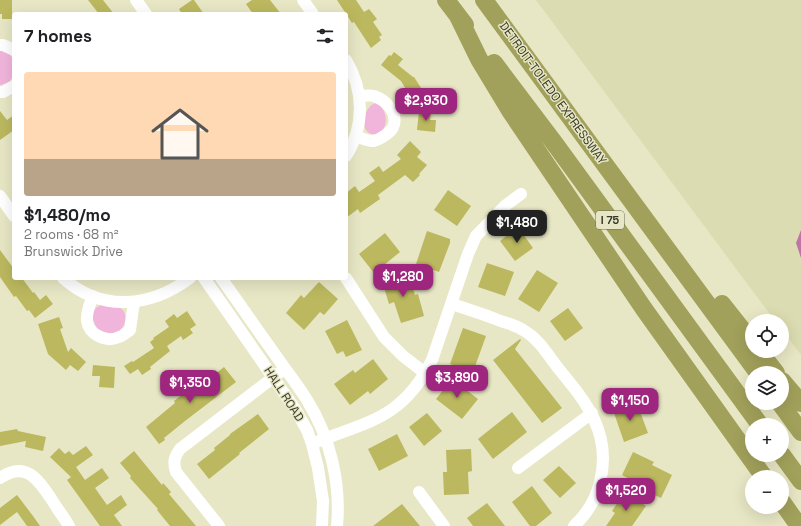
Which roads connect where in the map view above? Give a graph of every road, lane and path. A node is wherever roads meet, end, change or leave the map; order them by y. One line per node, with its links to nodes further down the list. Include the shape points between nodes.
1 (136, 0): 5 (street)
2 (303, 0): 6 (street)
3 (446, 0): 7 (highway, I 75)
4 (484, 0): 16 (highway, DETROIT-TOLEDO EXPRESSWAY / I 75)
5 (145, 12)
6 (312, 12)
7 (458, 16): 39 (highway, I 75); 45 (highway, via 511,112 644,308)
8 (0, 45): 9 (street)
9 (12, 49)
10 (348, 63): 13 (street)
11 (12, 87): 12 (street)
12 (0, 92)
13 (359, 96): 14 (street, via 360,110); 14 (street, via 381,99 393,113 394,120 393,128 375,141)
14 (356, 136): 15 (street)
15 (348, 152)
16 (622, 186): 28 (highway, via 656,217); 30 (highway, I 75)
17 (521, 194): 27 (street, via 506,205 476,236)
18 (0, 196): 19 (street)
19 (12, 213)
20 (66, 280): 25 (street)
21 (187, 280): 26 (street, via 172,291)
22 (205, 280): 34 (street, HALL ROAD)
23 (222, 280): 32 (street, HALL ROAD)
24 (347, 280): 33 (street, via 384,337)
25 (93, 296): 26 (street, via 113,301); 26 (street, via 87,321 90,329 98,336 109,339 120,337 130,330)
26 (134, 302)
27 (452, 304): 33 (street); 38 (street, via 517,326 529,334 569,380)
28 (745, 333)
29 (764, 358): 31 (highway)
30 (753, 366)
31 (771, 366)
32 (285, 369): 34 (street); 41 (street, HALL ROAD, via 307,401)
33 (425, 373): 41 (street, via 408,396 388,413)
34 (273, 378): 42 (street, HALL ROAD, via 295,409); 51 (street, via 180,449 174,458 176,472)
35 (789, 389): 36 (highway)
36 (801, 403)
37 (785, 410): 40 (highway)
38 (592, 413): 44 (street); 55 (street, via 603,447 602,473 590,507)
39 (755, 418)
40 (801, 432)
41 (325, 439): 42 (street); 53 (street, HALL ROAD, via 336,479)
42 (312, 444): 52 (street, HALL ROAD, via 323,501)
43 (787, 462): 47 (highway)
44 (518, 468)
45 (759, 470)
46 (0, 478): 50 (street, via 14,472 31,474)
47 (801, 481)
48 (419, 492): 54 (street)
49 (789, 512): 56 (highway)
50 (69, 526)
51 (219, 526)
52 (322, 526)
53 (337, 526)
54 (444, 526)
55 (574, 526)
56 (799, 526)

